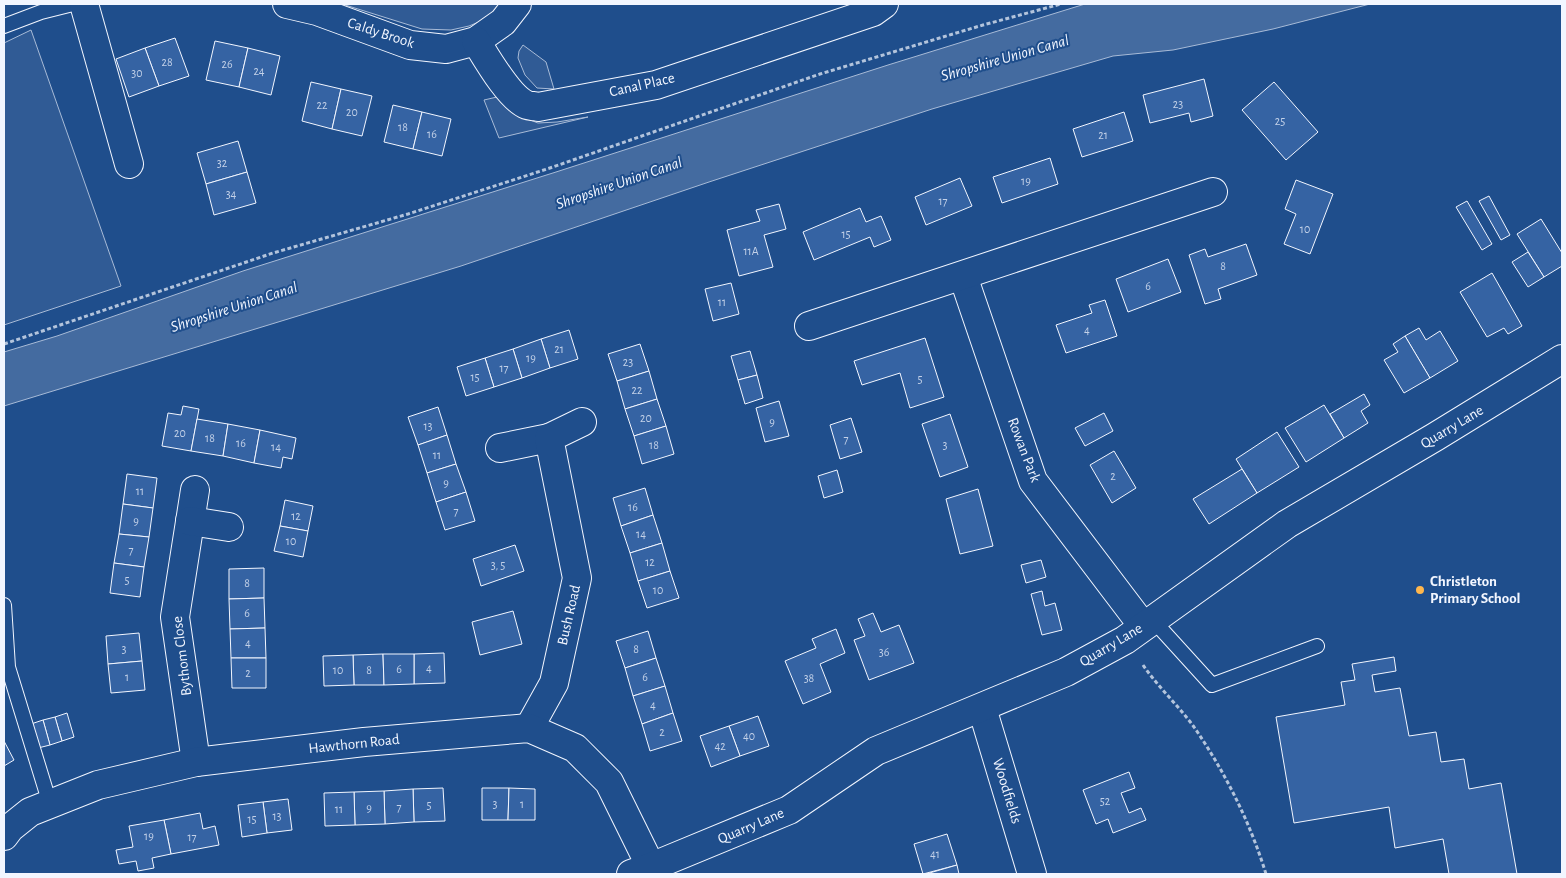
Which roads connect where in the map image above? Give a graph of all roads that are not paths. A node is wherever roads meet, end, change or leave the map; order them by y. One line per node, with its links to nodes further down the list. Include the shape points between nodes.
1 (73, 4): 6 (lane)
2 (84, 4): 8 (street)
3 (287, 4): 7 (street, Caldy Brook, via 317,11 410,45 446,49)
4 (517, 4): 7 (street, via 503,22)
5 (884, 4): 7 (street, Canal Place, via 873,12 656,84 538,107 514,96)
6 (4, 26)
7 (476, 40)
8 (129, 164)
9 (1213, 192): 10 (street)
10 (963, 276): 11 (street); 20 (street, Rowan Park, via 1033,481)
11 (810, 326)
12 (1562, 359): 20 (street, Quarry Lane, via 1287,524)
13 (582, 422): 14 (street)
14 (548, 438): 15 (street); 23 (street, Bush Road, via 577,578 554,683)
15 (500, 448)
16 (194, 490): 17 (street, Bythom Close)
17 (190, 521): 18 (street); 24 (street, Bythom Close, via 176,617)
18 (230, 527)
19 (4, 606): 25 (lane, via 8,667)
20 (1140, 628): 21 (lane, via 1212,685); 22 (street, Quarry Lane, via 1066,672)
21 (1317, 646)
22 (982, 708): 27 (street, Quarry Lane, via 876,751 789,810); 28 (street, Woodfields)
23 (529, 728): 24 (street, Hawthorn Road, via 364,742); 27 (street, Hawthorn Road, via 575,748 609,782)
24 (196, 762): 25 (street, Hawthorn Road, via 98,785)
25 (50, 804): 26 (street, Hawthorn Road, via 30,812)
26 (4, 836)
27 (641, 871)
28 (1032, 874)

